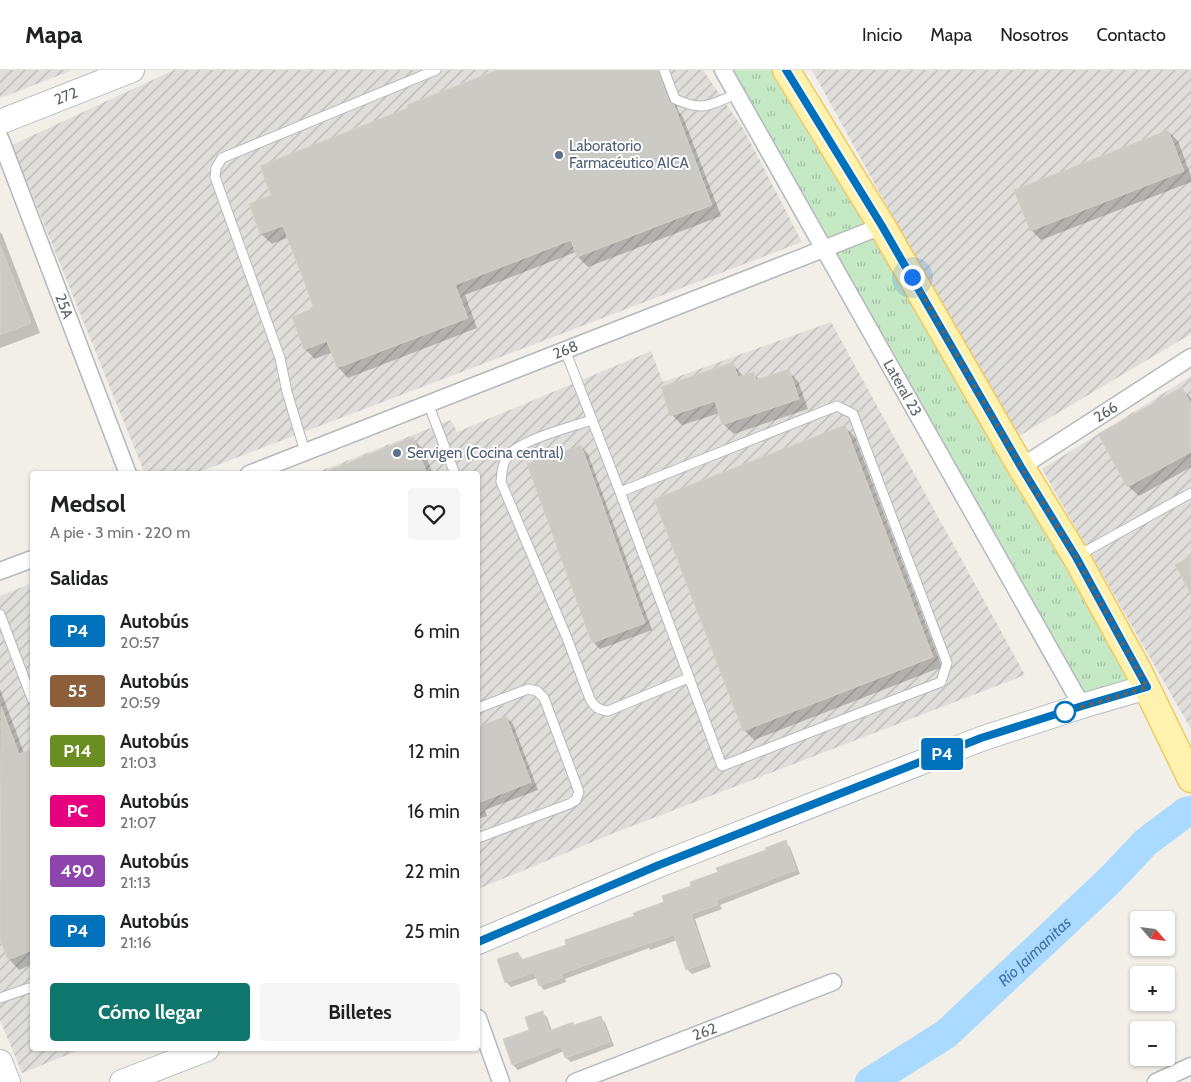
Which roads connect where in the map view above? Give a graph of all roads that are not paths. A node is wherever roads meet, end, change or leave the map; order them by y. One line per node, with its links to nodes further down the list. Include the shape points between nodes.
1 (132, 70): 7 (street, 272)
2 (436, 70): 15 (lane, via 222,158 216,168 215,176 280,358)
3 (664, 70): 6 (lane, via 675,99 690,106 705,107)
4 (723, 70): 6 (street, Lateral 23)
5 (786, 70): 9 (main road)
6 (736, 94): 10 (street, Lateral 23)
7 (0, 122)
8 (0, 138): 17 (street, 25A)
9 (882, 226): 10 (street, 268); 16 (main road)
10 (824, 249): 11 (street, 268); 29 (street, Lateral 23)
11 (565, 350): 13 (street, 268); 14 (lane)
12 (1191, 358): 16 (street, 266)
13 (428, 403): 15 (street, 268); 19 (lane)
14 (591, 420): 20 (lane); 26 (lane, via 526,443 509,454 502,468 501,482 592,704 601,711 608,711)
15 (305, 452): 18 (street, 268)
16 (1021, 467): 22 (main road)
17 (127, 471)
18 (257, 471)
19 (454, 471)
20 (620, 492): 26 (lane); 26 (lane, via 837,406 853,414 947,663 942,682 722,766)
21 (1191, 493): 22 (lane)
22 (1076, 557): 27 (main road)
23 (30, 560): 24 (street)
24 (0, 571)
25 (0, 614): 28 (lane)
26 (688, 678)
27 (1147, 687): 29 (street); 31 (main road)
28 (30, 694)
29 (1082, 706): 33 (street, via 981,738 659,865)
30 (480, 707): 32 (lane, via 528,689 537,691 544,698 579,792 576,800 569,804)
31 (1189, 775)
32 (480, 837)
33 (480, 941)
34 (833, 982): 44 (street, 262)
35 (30, 988): 36 (lane)
36 (0, 998)
37 (480, 1024): 43 (street)
38 (202, 1051): 42 (street)
39 (0, 1062): 41 (street)
40 (1191, 1066): 45 (street)
41 (8, 1082)
42 (122, 1082)
43 (501, 1082)
44 (575, 1082)
45 (1156, 1082)

